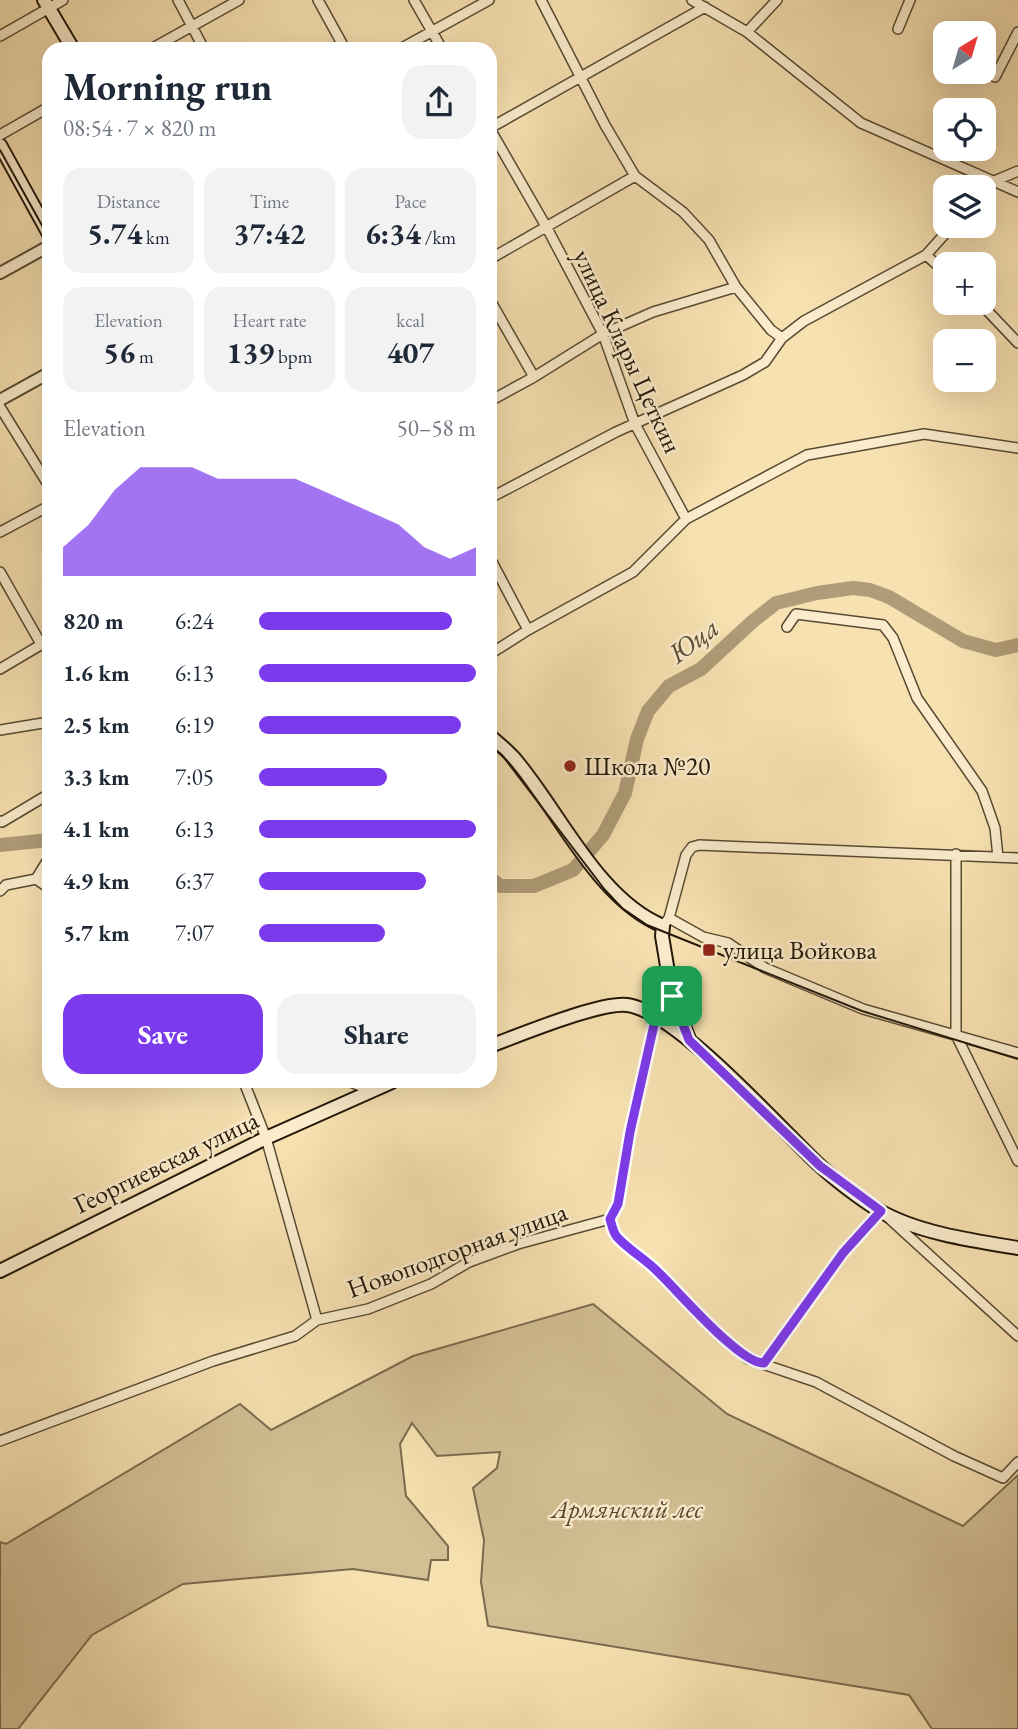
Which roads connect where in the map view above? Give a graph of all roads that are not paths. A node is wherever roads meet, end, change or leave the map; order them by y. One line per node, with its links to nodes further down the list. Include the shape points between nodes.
1 (63, 0): 11 (street)
2 (178, 0): 13 (street)
3 (239, 0): 13 (street)
4 (318, 0): 22 (street)
5 (414, 0): 15 (street)
6 (489, 0): 15 (street)
7 (541, 0): 26 (street)
8 (692, 0): 12 (street)
9 (777, 0): 16 (street)
10 (910, 0): 14 (street)
11 (46, 4): 18 (street); 19 (main road)
12 (705, 7): 16 (street); 26 (street)
13 (192, 25): 20 (street); 21 (street)
14 (898, 29)
15 (432, 32): 23 (street); 24 (street)
16 (747, 32): 33 (street, via 861,123)
17 (1018, 32): 25 (street)
18 (0, 36)
19 (69, 42)
20 (163, 42)
21 (200, 42)
22 (341, 42)
23 (413, 42)
24 (438, 42)
25 (996, 75)
26 (580, 77): 28 (street); 34 (street)
27 (42, 111): 29 (street)
28 (497, 124)
29 (0, 135)
30 (497, 140): 39 (street, улица Клары Цеткин)
31 (0, 145): 38 (main road)
32 (1018, 171): 35 (street)
33 (976, 175)
34 (635, 176): 39 (street); 46 (street, via 683,212 709,240)
35 (996, 180)
36 (996, 184): 37 (street)
37 (1018, 192)
38 (42, 221)
39 (547, 228): 42 (street); 49 (street, улица Клары Цеткин)
40 (941, 238): 43 (street)
41 (42, 250): 45 (street)
42 (497, 255)
43 (926, 255): 44 (street); 50 (street, via 804,321)
44 (933, 261)
45 (0, 273)
46 (736, 288): 49 (street, via 653,313); 50 (street)
47 (497, 312): 53 (street)
48 (991, 315): 51 (street)
49 (603, 334): 53 (street); 57 (street, улица Клары Цеткин)
50 (782, 338): 57 (street, via 754,369)
51 (1018, 343)
52 (42, 377): 55 (street)
53 (534, 377): 54 (street)
54 (497, 397)
55 (0, 400)
56 (0, 407): 59 (street)
57 (635, 424): 60 (street); 62 (street, улица Клары Цеткин)
58 (1018, 448): 62 (street, via 924,434 807,455)
59 (42, 475)
60 (497, 494)
61 (42, 510): 63 (street)
62 (686, 519): 67 (street, via 633,572)
63 (0, 532)
64 (0, 572): 68 (street)
65 (497, 572): 67 (street)
66 (788, 627): 78 (street, via 796,614 883,625 893,638 917,698 982,792 995,828)
67 (527, 630): 70 (street)
68 (42, 637)
69 (42, 644): 71 (street)
70 (497, 649)
71 (0, 669)
72 (42, 723): 73 (street)
73 (0, 730)
74 (497, 742): 84 (main road, via 513,756 621,898 646,919)
75 (42, 798): 76 (street)
76 (0, 821)
77 (956, 854): 78 (street); 84 (street, via 699,845 692,847 684,860); 87 (street)
78 (998, 857): 79 (street)
79 (1018, 858)
80 (42, 869): 81 (street)
81 (36, 879): 82 (street); 83 (street, via 6,885)
82 (42, 883)
83 (0, 891)
84 (666, 922): 85 (main road, via 662,936); 87 (street, via 728,943 765,968 863,1009)
85 (672, 996): 86 (main road); 88 (main road)
86 (656, 1016): 88 (main road); 89 (main road, via 630,1006 613,1006); 98 (street, via 618,1204)
87 (956, 1035): 90 (street); 96 (street)
88 (689, 1040): 97 (main road, via 820,1166)
89 (497, 1044)
90 (1018, 1054)
91 (246, 1088): 95 (street, Новоподгорная улица)
92 (366, 1088): 94 (street)
93 (376, 1088): 94 (main road, Георгиевская улица)
94 (371, 1090): 95 (main road, Георгиевская улица)
95 (266, 1138): 100 (main road, Георгиевская улица); 101 (street, Новоподгорная улица)
96 (1018, 1161)
97 (881, 1211): 99 (main road, via 930,1230); 102 (street); 103 (street, via 843,1253)
98 (610, 1219): 101 (street, Новоподгорная улица, via 517,1244 368,1309); 103 (street, Новоподгорная улица, via 615,1236 720,1335 748,1359)
99 (1018, 1248)
100 (0, 1271)
101 (317, 1320): 104 (street, Новоподгорная улица, via 296,1336 213,1361)
102 (1018, 1336)
103 (764, 1363): 105 (street, Новоподгорная улица, via 816,1382 1003,1478)
104 (0, 1441)
105 (1018, 1462)

